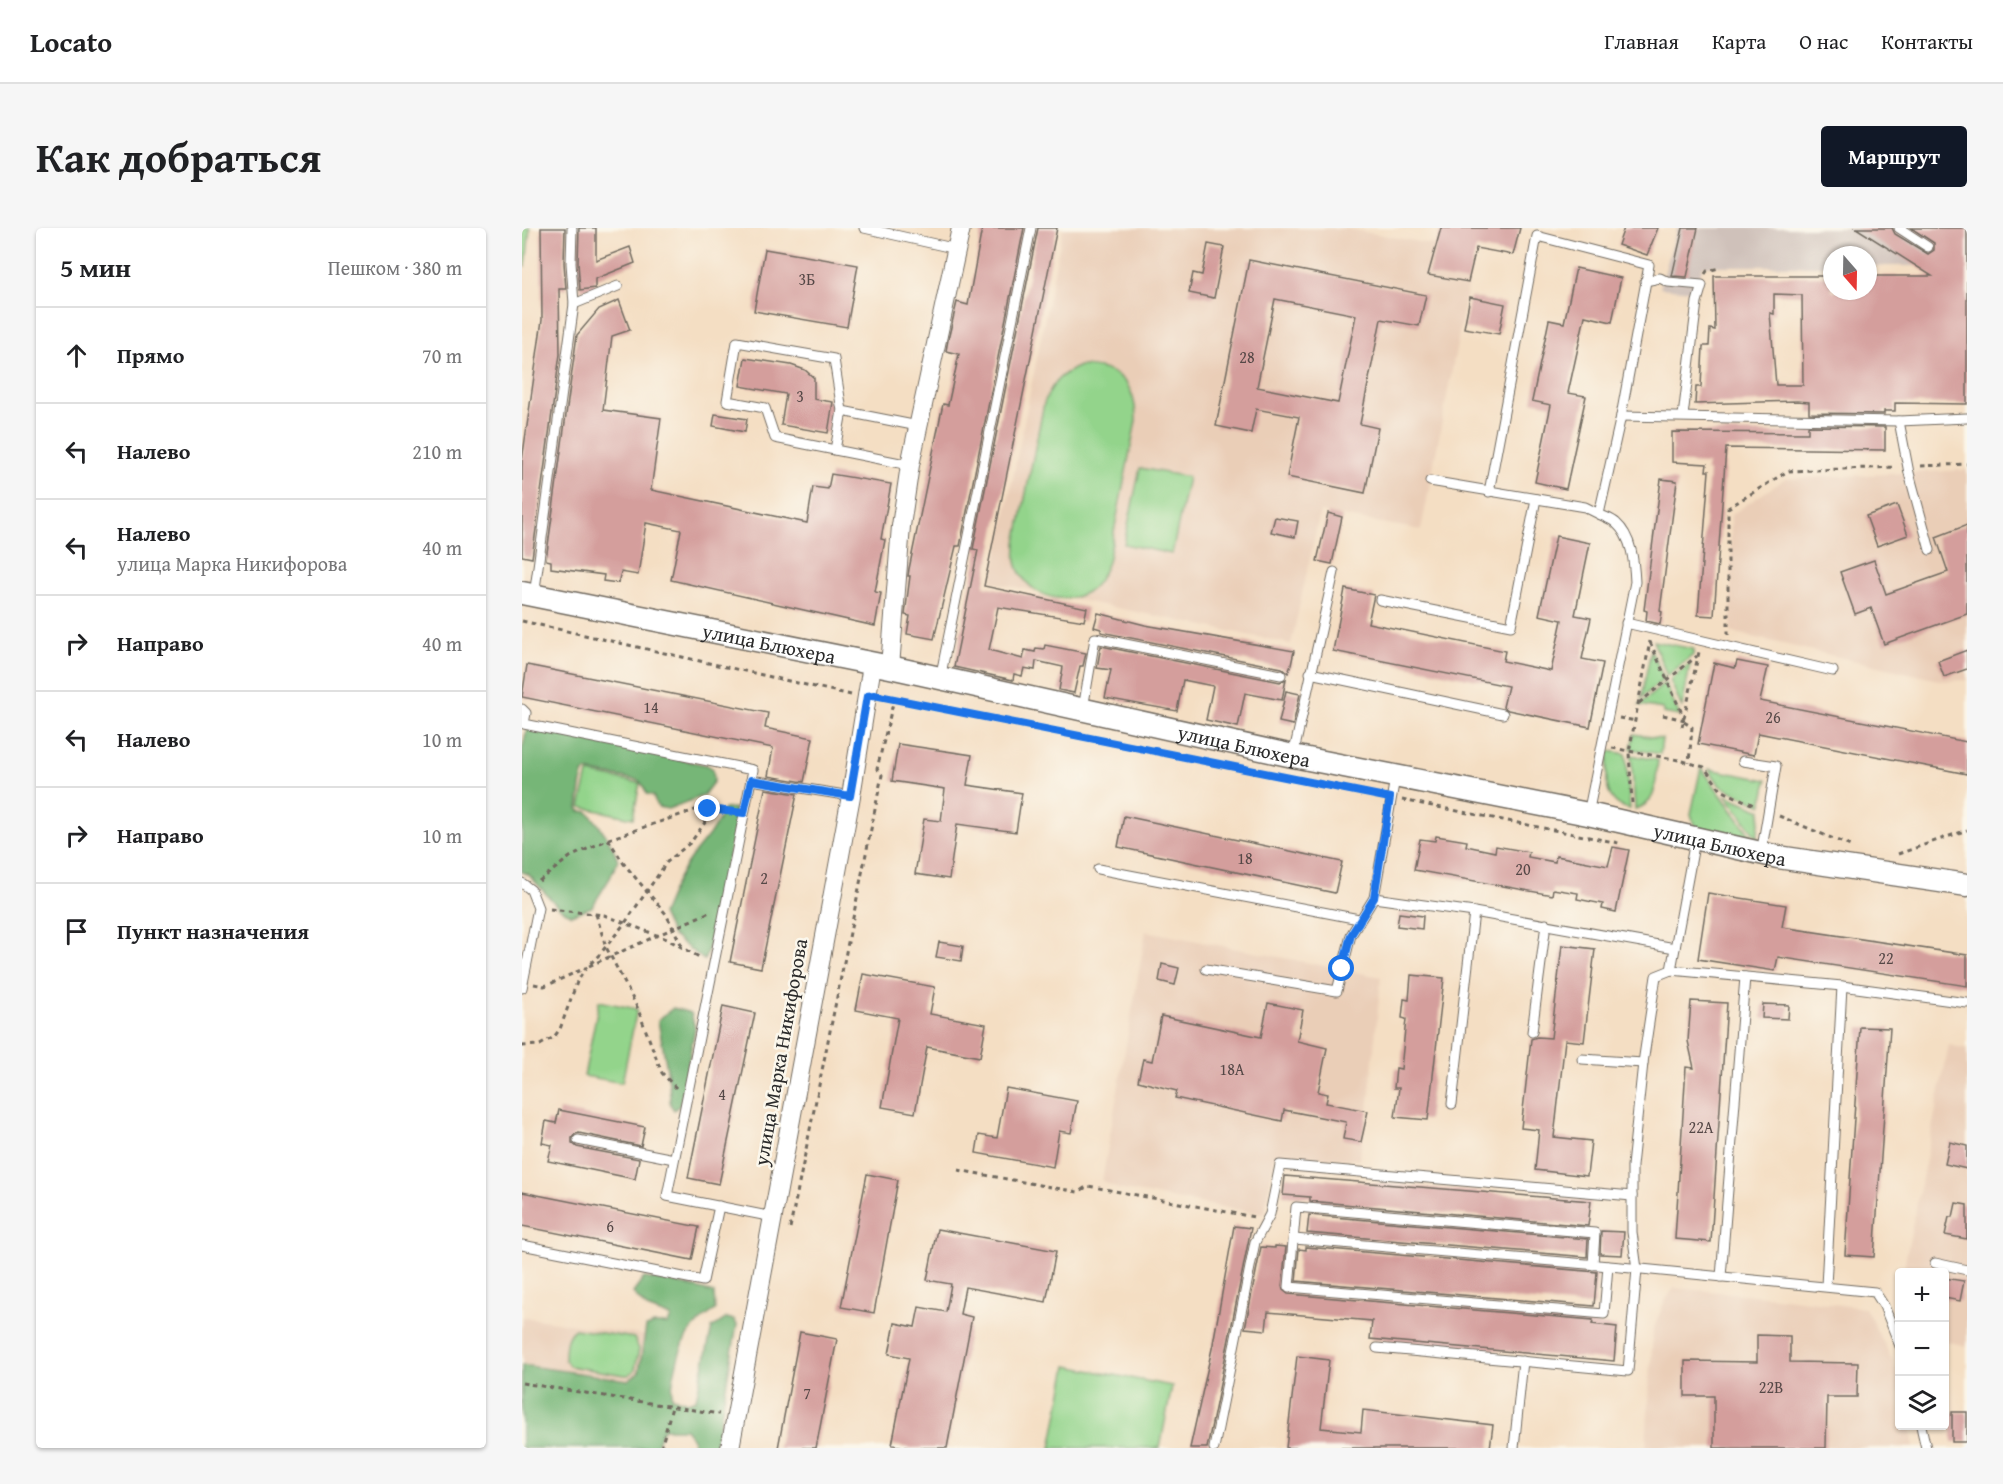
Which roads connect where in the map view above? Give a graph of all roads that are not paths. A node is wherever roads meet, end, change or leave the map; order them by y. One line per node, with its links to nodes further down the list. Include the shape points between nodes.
1 (572, 228): 11 (lane)
2 (864, 228): 6 (lane)
3 (961, 228): 8 (street, улица Марка Никифорова)
4 (1031, 228): 33 (lane)
5 (1899, 228): 7 (lane)
6 (895, 232): 8 (lane)
7 (1928, 247)
8 (957, 249): 17 (street, улица Марка Никифорова)
9 (1645, 280): 13 (lane); 14 (lane, via 1660,278 1702,285); 21 (lane, via 1649,265 1537,236)
10 (618, 286): 11 (lane)
11 (574, 304): 26 (lane)
12 (842, 411): 17 (lane); 18 (lane); 18 (lane, via 834,359 737,342 727,401 765,408 775,438)
13 (1621, 416): 14 (lane); 23 (lane)
14 (1683, 416): 16 (lane)
15 (1967, 418): 16 (lane)
16 (1899, 421): 24 (lane)
17 (918, 426): 19 (street, улица Марка Никифорова)
18 (835, 450): 19 (lane)
19 (910, 465): 29 (street, улица Марка Никифорова)
20 (1430, 481): 21 (lane)
21 (1489, 492): 22 (lane)
22 (1536, 499): 23 (lane, via 1585,507); 27 (lane, via 1511,626)
23 (1599, 514): 28 (lane, via 1616,523 1627,538 1634,559 1635,582)
24 (1930, 550)
25 (1334, 572): 31 (lane)
26 (528, 594): 29 (street, улица Блюхера)
27 (1380, 600)
28 (1626, 623): 30 (lane); 43 (lane)
29 (881, 666): 33 (street, улица Блюхера); 42 (street, улица Марка Никифорова, via 867,696)
30 (1833, 671)
31 (1310, 673): 36 (lane); 38 (lane)
32 (1281, 675): 35 (lane, via 1095,638)
33 (940, 679): 35 (street, улица Блюхера)
34 (522, 710): 37 (lane, via 526,712)
35 (1083, 710): 38 (street, улица Блюхера)
36 (1503, 714)
37 (523, 729): 41 (lane, via 753,770)
38 (1293, 756): 40 (street, улица Блюхера)
39 (1743, 761): 45 (lane, via 1776,766)
40 (1396, 775): 43 (street, улица Блюхера); 49 (lane)
41 (751, 780): 42 (lane); 65 (lane)
42 (850, 796): 68 (street, улица Марка Никифорова)
43 (1588, 814): 44 (street, улица Блюхера)
44 (1695, 840): 45 (street, улица Блюхера); 53 (lane)
45 (1761, 854): 48 (street, улица Блюхера)
46 (1098, 869): 51 (lane)
47 (522, 883): 57 (lane, via 531,890 538,908)
48 (1967, 885)
49 (1374, 898): 50 (lane); 51 (lane)
50 (1474, 912): 52 (lane); 63 (lane)
51 (1359, 919): 54 (lane, via 1337,991)
52 (1546, 924): 53 (lane); 60 (lane)
53 (1675, 948): 55 (lane)
54 (1206, 969)
55 (1671, 970): 56 (lane); 62 (lane, via 1656,976)
56 (1745, 977): 58 (lane); 76 (lane)
57 (523, 985)
58 (1842, 986): 59 (lane); 77 (lane)
59 (1967, 1003)
60 (1532, 1032)
61 (1582, 1059): 62 (lane)
62 (1643, 1063): 66 (lane)
63 (1452, 1104)
64 (578, 1140): 65 (lane)
65 (674, 1159): 67 (lane, via 667,1196)
66 (1632, 1196): 74 (lane); 83 (lane, via 1280,1165 1270,1214 1255,1242)
67 (719, 1206): 68 (lane); 70 (lane, via 703,1281)
68 (773, 1217): 82 (street, улица Марка Никифорова)
69 (1294, 1239): 72 (lane); 72 (lane, via 1296,1207 1595,1233); 73 (lane, via 1289,1287 1604,1314)
70 (522, 1245)
71 (1935, 1263): 75 (lane)
72 (1593, 1265): 73 (lane)
73 (1608, 1266): 74 (lane)
74 (1637, 1269): 76 (lane); 80 (lane, via 1628,1371)
75 (1967, 1270)
76 (1721, 1276): 77 (lane)
77 (1826, 1286): 78 (lane, via 1875,1292)
78 (1895, 1335)
79 (1377, 1348): 80 (lane)
80 (1523, 1361): 84 (lane)
81 (1923, 1430): 85 (lane)
82 (730, 1448)
83 (1214, 1448)
84 (1514, 1448)
85 (1926, 1448)

